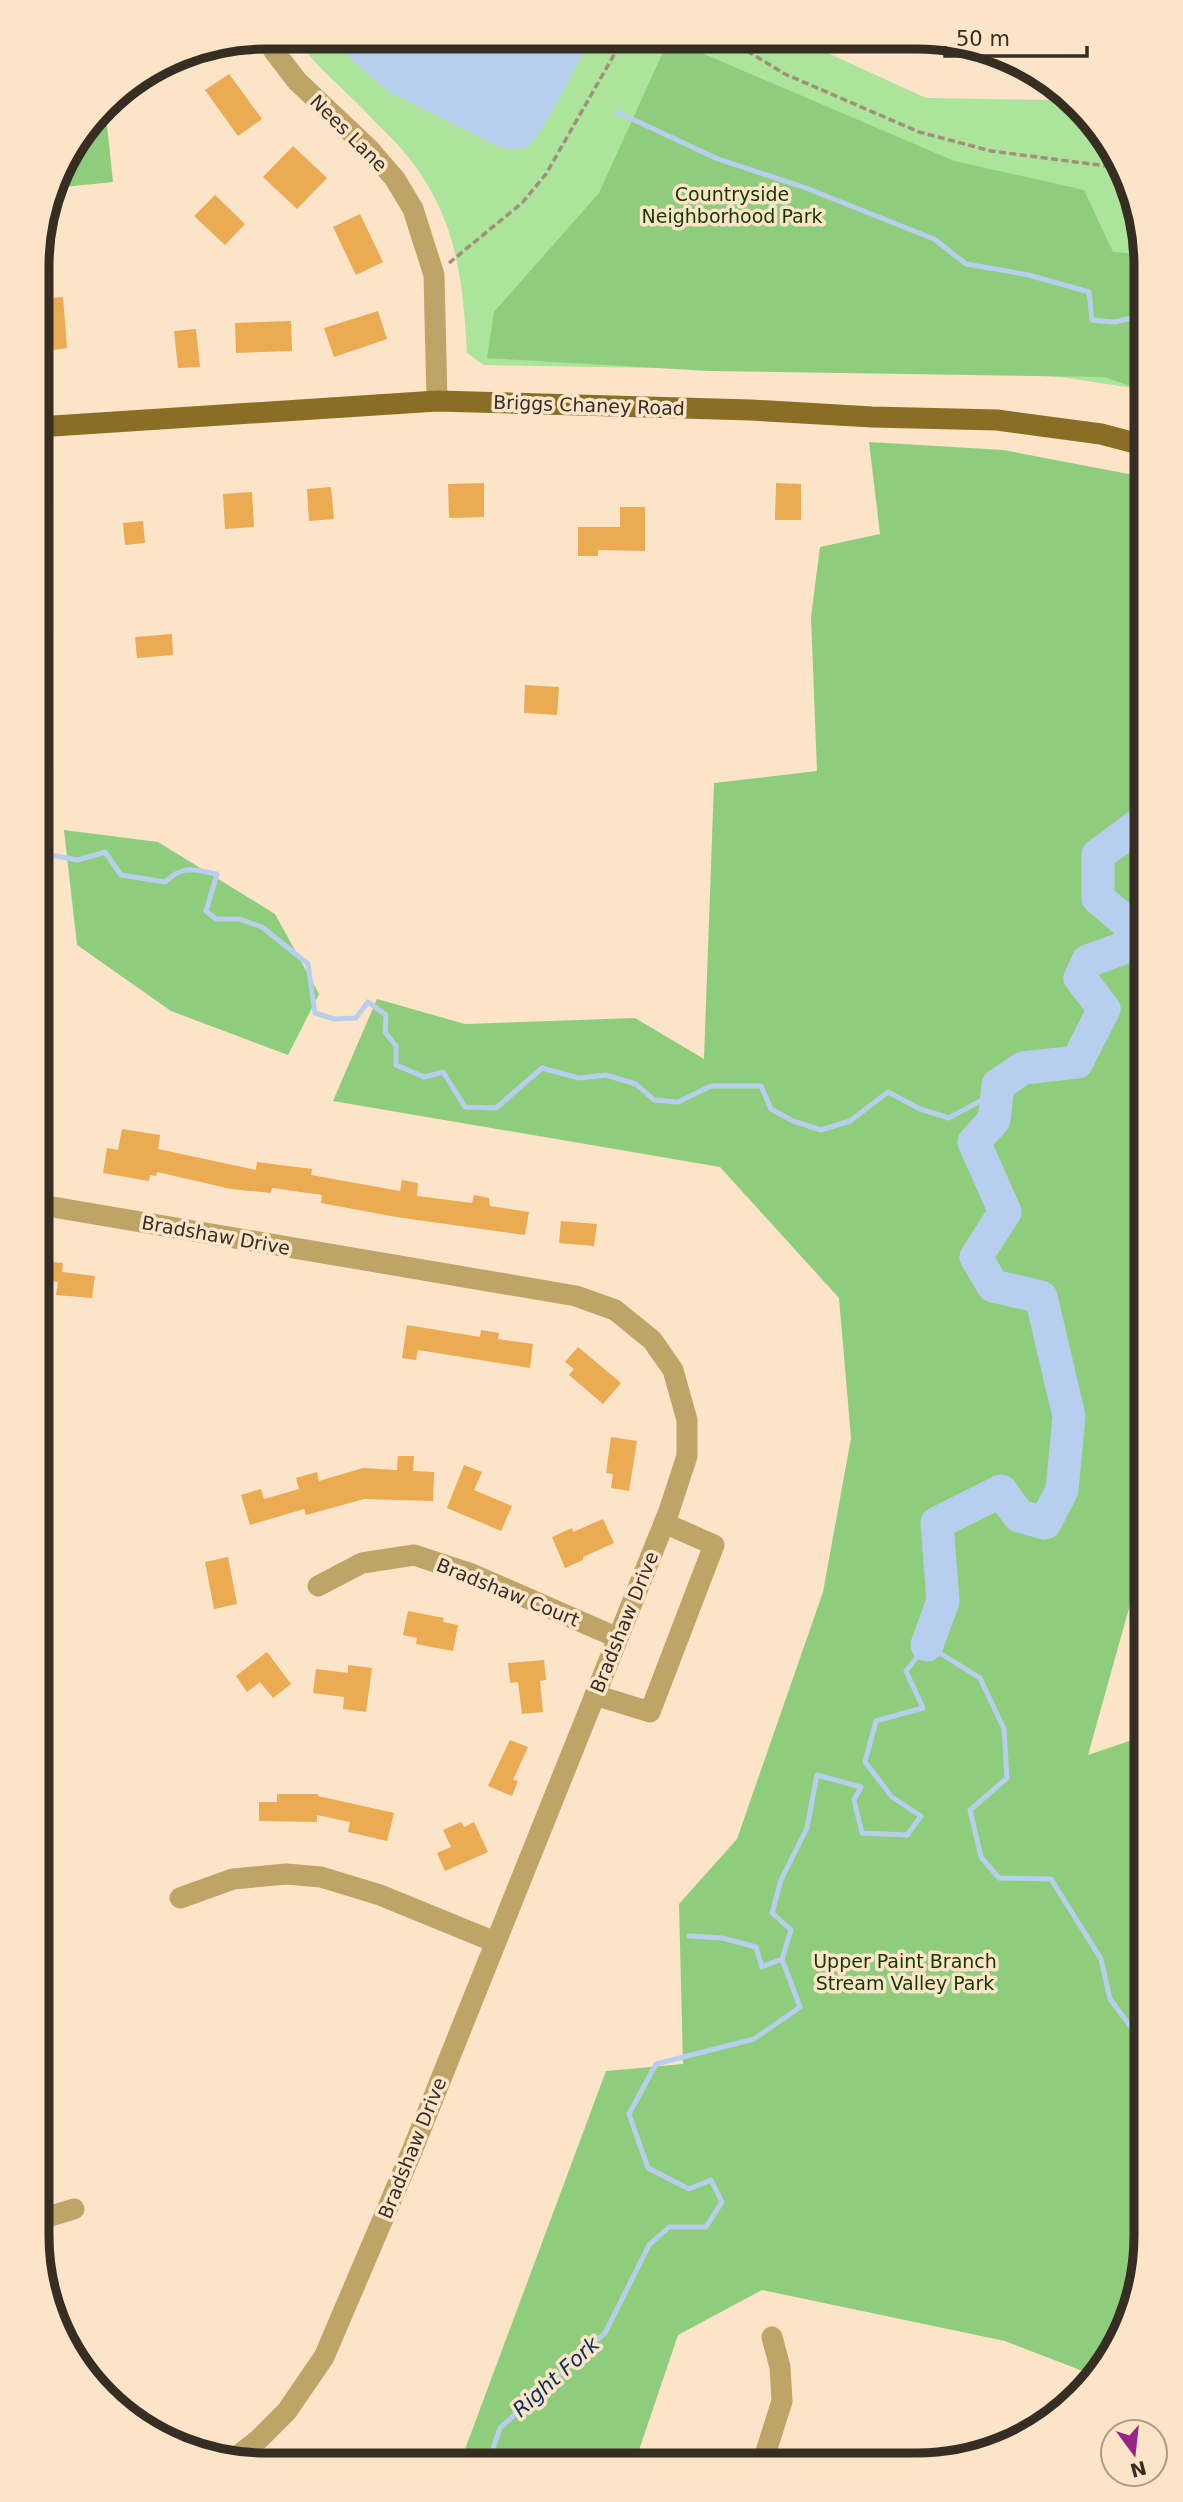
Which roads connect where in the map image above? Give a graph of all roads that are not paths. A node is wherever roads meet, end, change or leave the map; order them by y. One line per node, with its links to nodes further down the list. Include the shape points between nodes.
1 (273, 49): 2 (street, Nees Lane, via 297,81 370,150 413,209 434,275)
2 (437, 401): 3 (main road, Briggs Chaney Road); 4 (main road, Briggs Chaney Road, via 997,420)
3 (49, 427)
4 (1134, 443)
5 (49, 1206): 6 (street, Bradshaw Drive, via 576,1296 615,1310 652,1340 673,1370 687,1420 687,1456)
6 (664, 1523): 8 (street, Bradshaw Drive); 9 (street, via 714,1545 650,1712)
7 (318, 1586): 8 (street, Bradshaw Court, via 362,1563 414,1555 472,1574)
8 (618, 1638): 9 (street, Bradshaw Drive)
9 (595, 1695): 11 (street, Bradshaw Drive)
10 (180, 1898): 11 (street, via 233,1879 286,1874 321,1877 380,1895)
11 (495, 1942): 15 (street, Bradshaw Drive, via 324,2357 287,2411)
12 (74, 2209): 13 (street)
13 (49, 2216)
14 (772, 2337): 16 (street, via 782,2401)
15 (243, 2452)
16 (766, 2453)

